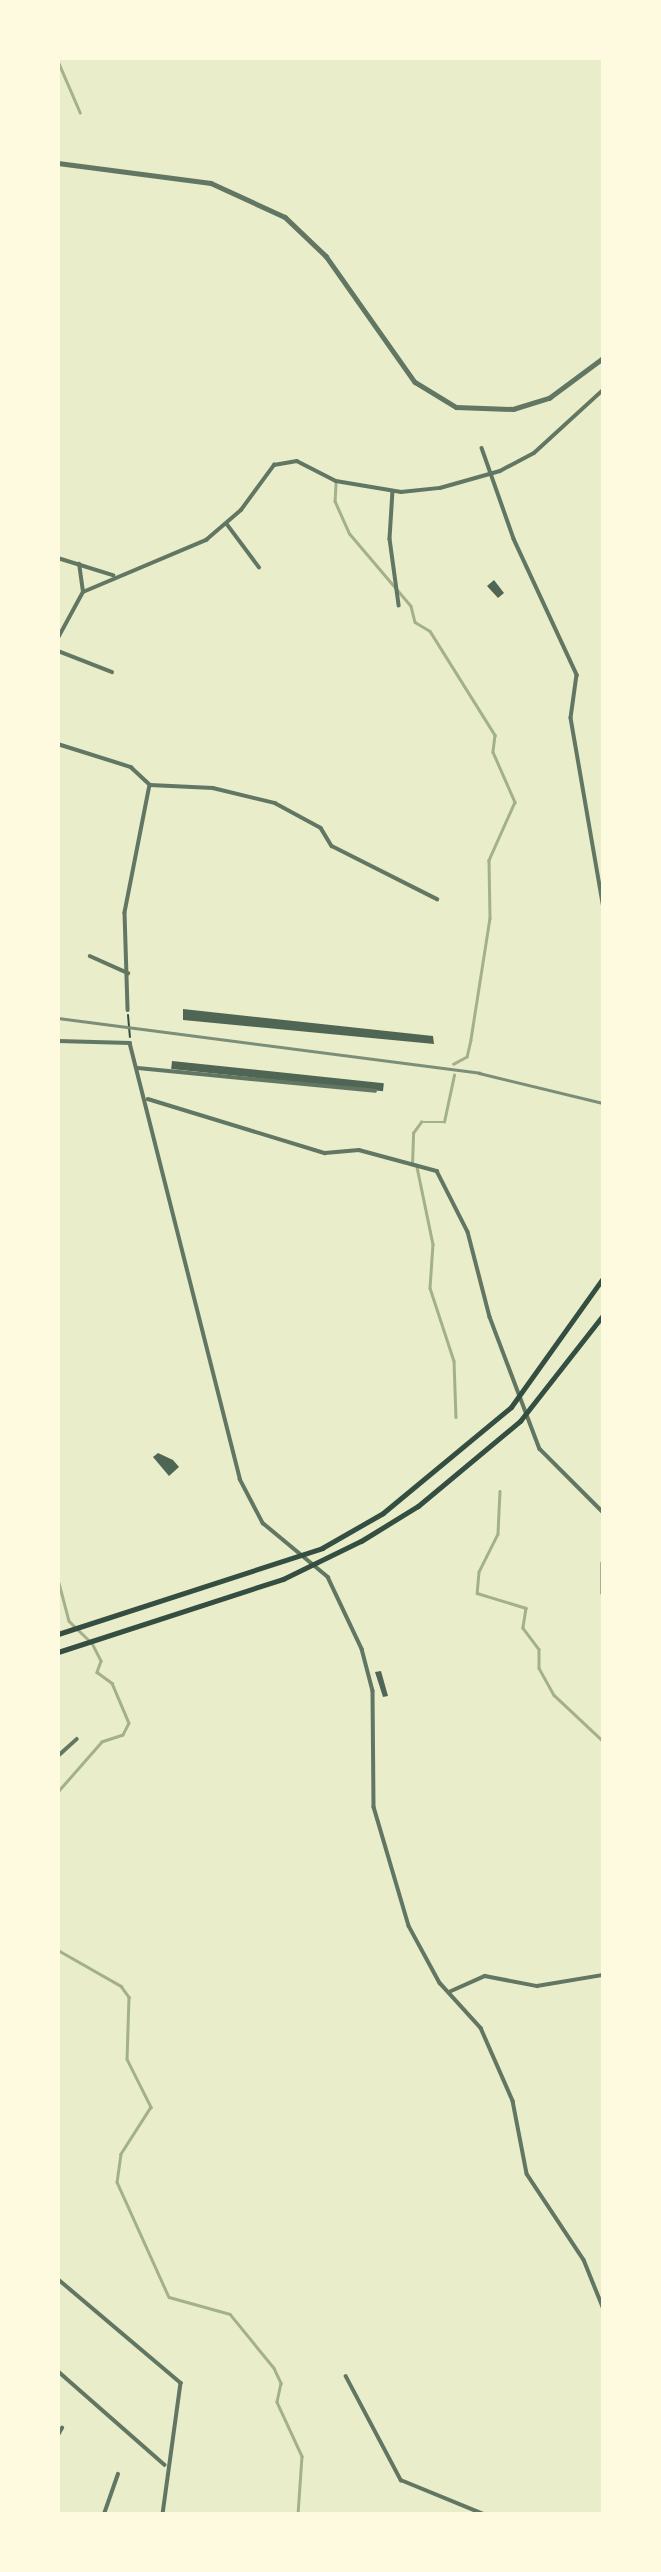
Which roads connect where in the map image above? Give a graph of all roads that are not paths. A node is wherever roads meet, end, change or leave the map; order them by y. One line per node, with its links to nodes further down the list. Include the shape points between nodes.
1 (58, 163): 2 (street, via 211,183 285,217 326,256 415,382 456,407 513,409 550,398)
2 (603, 358)
3 (603, 390): 5 (street, via 534,453)
4 (482, 448): 5 (street)
5 (492, 473): 6 (street); 20 (street, via 514,539 577,675 570,718)
6 (393, 491): 7 (street, via 336,481 286,461 274,466); 13 (street, via 390,539)
7 (227, 524): 10 (street); 11 (street, via 163,563)
8 (58, 558): 9 (street)
9 (79, 565): 11 (street); 12 (street)
10 (259, 567)
11 (113, 575): 12 (street)
12 (83, 592): 14 (street)
13 (400, 605)
14 (58, 638)
15 (58, 651): 16 (street)
16 (112, 672)
17 (58, 744): 18 (street, via 131,767)
18 (150, 785): 19 (street, via 213,788 275,803 321,828 340,851); 22 (street, via 127,891)
19 (437, 900)
20 (603, 904)
21 (90, 956): 22 (street)
22 (128, 973): 23 (street)
23 (128, 1010)
24 (58, 1041): 25 (street, via 130,1043)
25 (138, 1068): 26 (street); 27 (street)
26 (375, 1091)
27 (148, 1099): 30 (street, via 325,1153 388,1155 438,1171 468,1232 490,1317 540,1450); 38 (street, via 240,1479 263,1523 328,1577 362,1649 373,1691 371,1789 401,1902 427,1963)
28 (603, 1278): 33 (main road, via 573,1328 511,1407 461,1453 353,1532)
29 (603, 1315): 34 (main road, via 520,1421 418,1506 361,1541 283,1578)
30 (603, 1512)
31 (603, 1563): 32 (street)
32 (603, 1593)
33 (60, 1633)
34 (58, 1652)
35 (77, 1739): 36 (street)
36 (58, 1756)
37 (603, 1975): 38 (street, via 537,1986 485,1976)
38 (449, 1992): 40 (street, via 481,2028 513,2101 527,2174 584,2260)
39 (58, 2278): 45 (street, via 181,2383 176,2437)
40 (603, 2307)
41 (58, 2371): 45 (street)
42 (346, 2376): 49 (street, via 401,2480)
43 (62, 2428): 44 (street)
44 (58, 2435)
45 (165, 2465): 48 (street)
46 (118, 2474): 47 (street)
47 (104, 2514)
48 (163, 2514)
49 (484, 2514)

